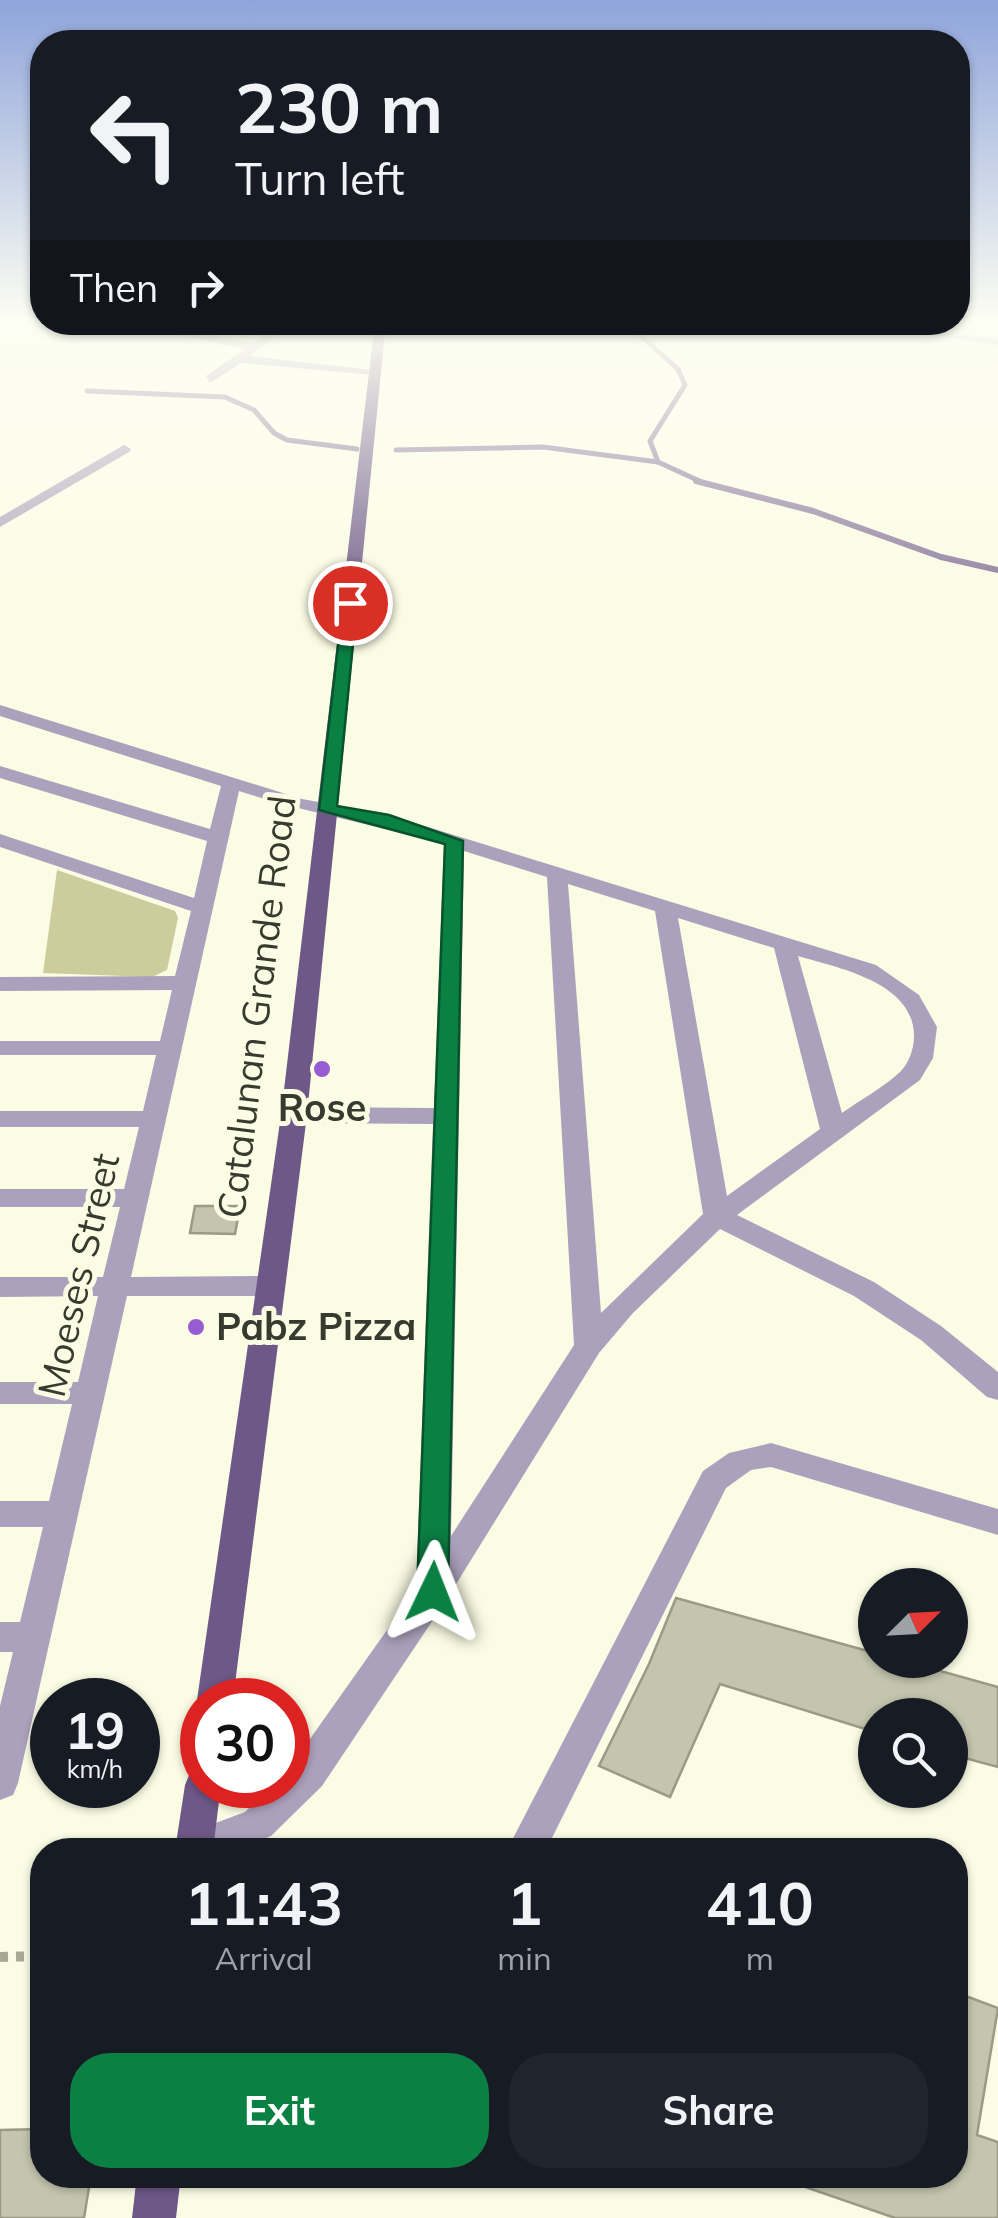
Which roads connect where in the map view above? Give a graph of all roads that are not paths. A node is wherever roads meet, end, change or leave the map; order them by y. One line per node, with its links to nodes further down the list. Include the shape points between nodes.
1 (370, 423): 7 (main road, Catalunan Grande Road)
2 (124, 450): 3 (street)
3 (0, 524)
4 (0, 710): 6 (street)
5 (0, 772): 8 (street)
6 (231, 784): 7 (street); 8 (street, Moeses Street)
7 (328, 810): 9 (street); 19 (main road, Catalunan Grande Road)
8 (219, 838): 13 (street, Moeses Street)
9 (454, 841): 11 (street); 20 (street)
10 (0, 842): 13 (street)
11 (556, 873): 12 (street); 30 (street)
12 (665, 906): 14 (street); 26 (street)
13 (203, 908): 15 (street, Moeses Street)
14 (784, 943): 23 (street); 23 (street, via 891,981 918,1007 924,1023 923,1060 911,1075)
15 (185, 983): 16 (street); 18 (street, Moeses Street)
16 (0, 984)
17 (0, 1048): 18 (street)
18 (170, 1048): 21 (street, Moeses Street)
19 (294, 1115): 20 (street); 28 (main road, Catalunan Grande Road)
20 (446, 1116): 37 (street)
21 (154, 1118): 22 (street); 25 (street, Moeses Street)
22 (0, 1119)
23 (834, 1132): 26 (street)
24 (0, 1198): 25 (street)
25 (136, 1198): 27 (street, Moeses Street)
26 (717, 1216): 30 (street); 31 (street, via 864,1289 932,1333)
27 (115, 1286): 28 (street); 29 (street); 33 (street, Moeses Street)
28 (272, 1286): 39 (main road, Catalunan Grande Road)
29 (0, 1287)
30 (590, 1346): 37 (street)
31 (998, 1389)
32 (0, 1393): 33 (street)
33 (91, 1393): 35 (street, Moeses Street)
34 (0, 1514): 35 (street)
35 (63, 1514): 38 (street, Moeses Street)
36 (998, 1522): 44 (street, via 771,1456 729,1465 714,1480)
37 (433, 1592): 43 (street, via 309,1774 258,1824)
38 (17, 1637): 40 (street, Moeses Street)
39 (218, 1678)
40 (0, 1783)
41 (200, 1808): 42 (main road)
42 (196, 1838)
43 (224, 1838)
44 (532, 1838)
45 (157, 2188): 46 (main road)
46 (154, 2218)

